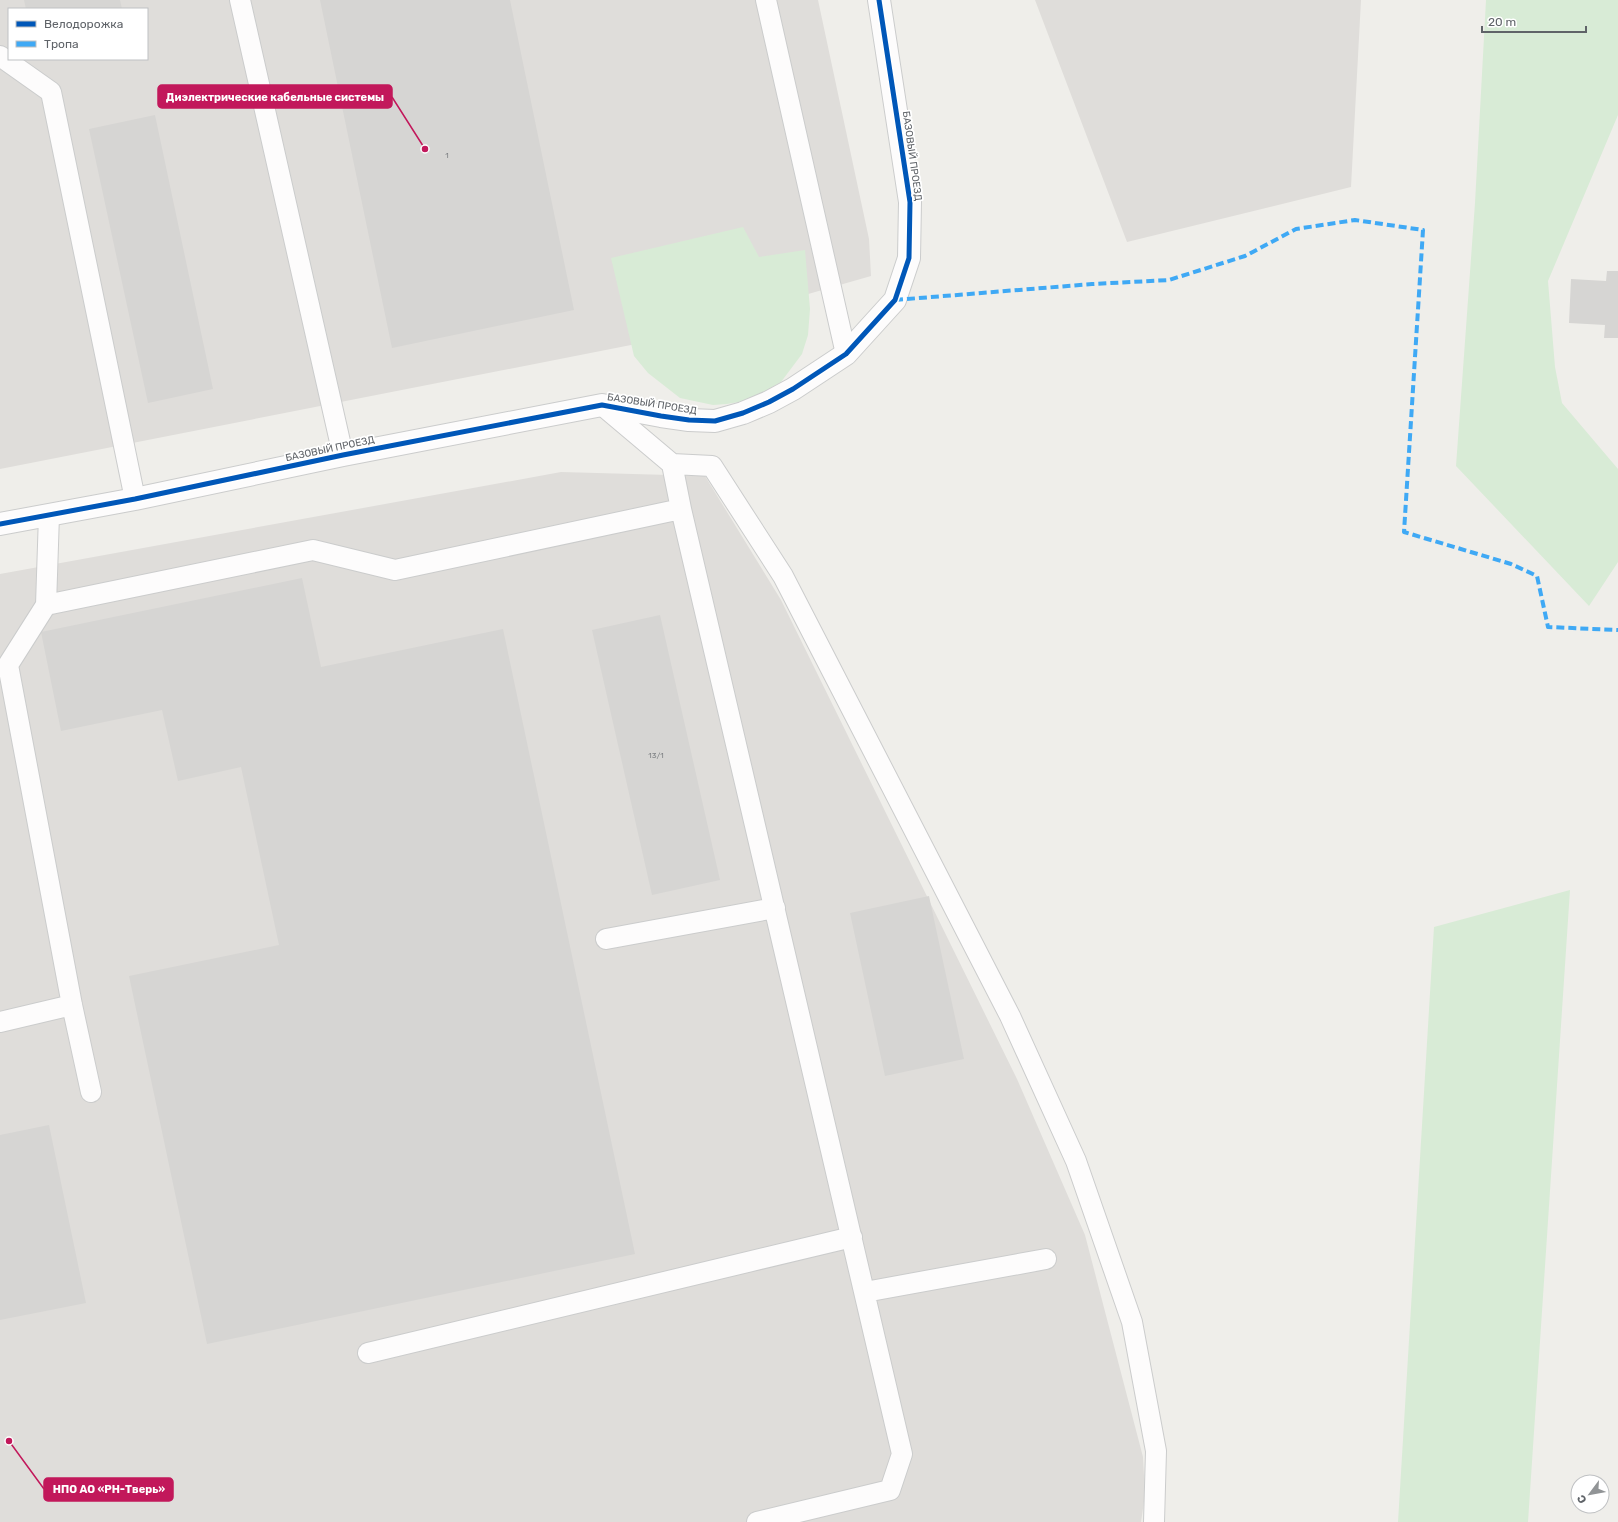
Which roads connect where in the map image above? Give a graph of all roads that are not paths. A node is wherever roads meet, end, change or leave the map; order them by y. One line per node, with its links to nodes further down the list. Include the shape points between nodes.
1 (240, 0): 7 (lane)
2 (766, 0): 5 (lane)
3 (879, 0): 5 (street, БАЗОВЫЙ ПРОЕЗД, via 910,202 909,258 894,300)
4 (0, 56): 9 (lane, via 51,92)
5 (846, 354): 6 (street, БАЗОВЫЙ ПРОЕЗД, via 769,402 715,421 689,420)
6 (602, 405): 7 (street, БАЗОВЫЙ ПРОЕЗД); 8 (lane)
7 (343, 456): 9 (street, БАЗОВЫЙ ПРОЕЗД)
8 (672, 464): 10 (lane); 24 (lane, via 712,466 783,576 1010,1016 1043,1088 1076,1161 1132,1322 1156,1451)
9 (135, 499): 11 (street, БАЗОВЫЙ ПРОЕЗД)
10 (681, 508): 13 (lane, via 395,570 313,550); 14 (lane)
11 (49, 515): 12 (street, БАЗОВЫЙ ПРОЕЗД); 13 (lane)
12 (0, 524)
13 (46, 605): 16 (lane, via 8,664)
14 (775, 908): 15 (lane); 19 (lane)
15 (606, 939)
16 (72, 1005): 17 (lane); 18 (lane)
17 (0, 1022)
18 (91, 1092)
19 (852, 1237): 21 (lane); 22 (lane)
20 (1046, 1259): 21 (lane)
21 (865, 1292): 23 (lane, via 902,1454 890,1490)
22 (368, 1353)
23 (757, 1522)
24 (1154, 1522)

